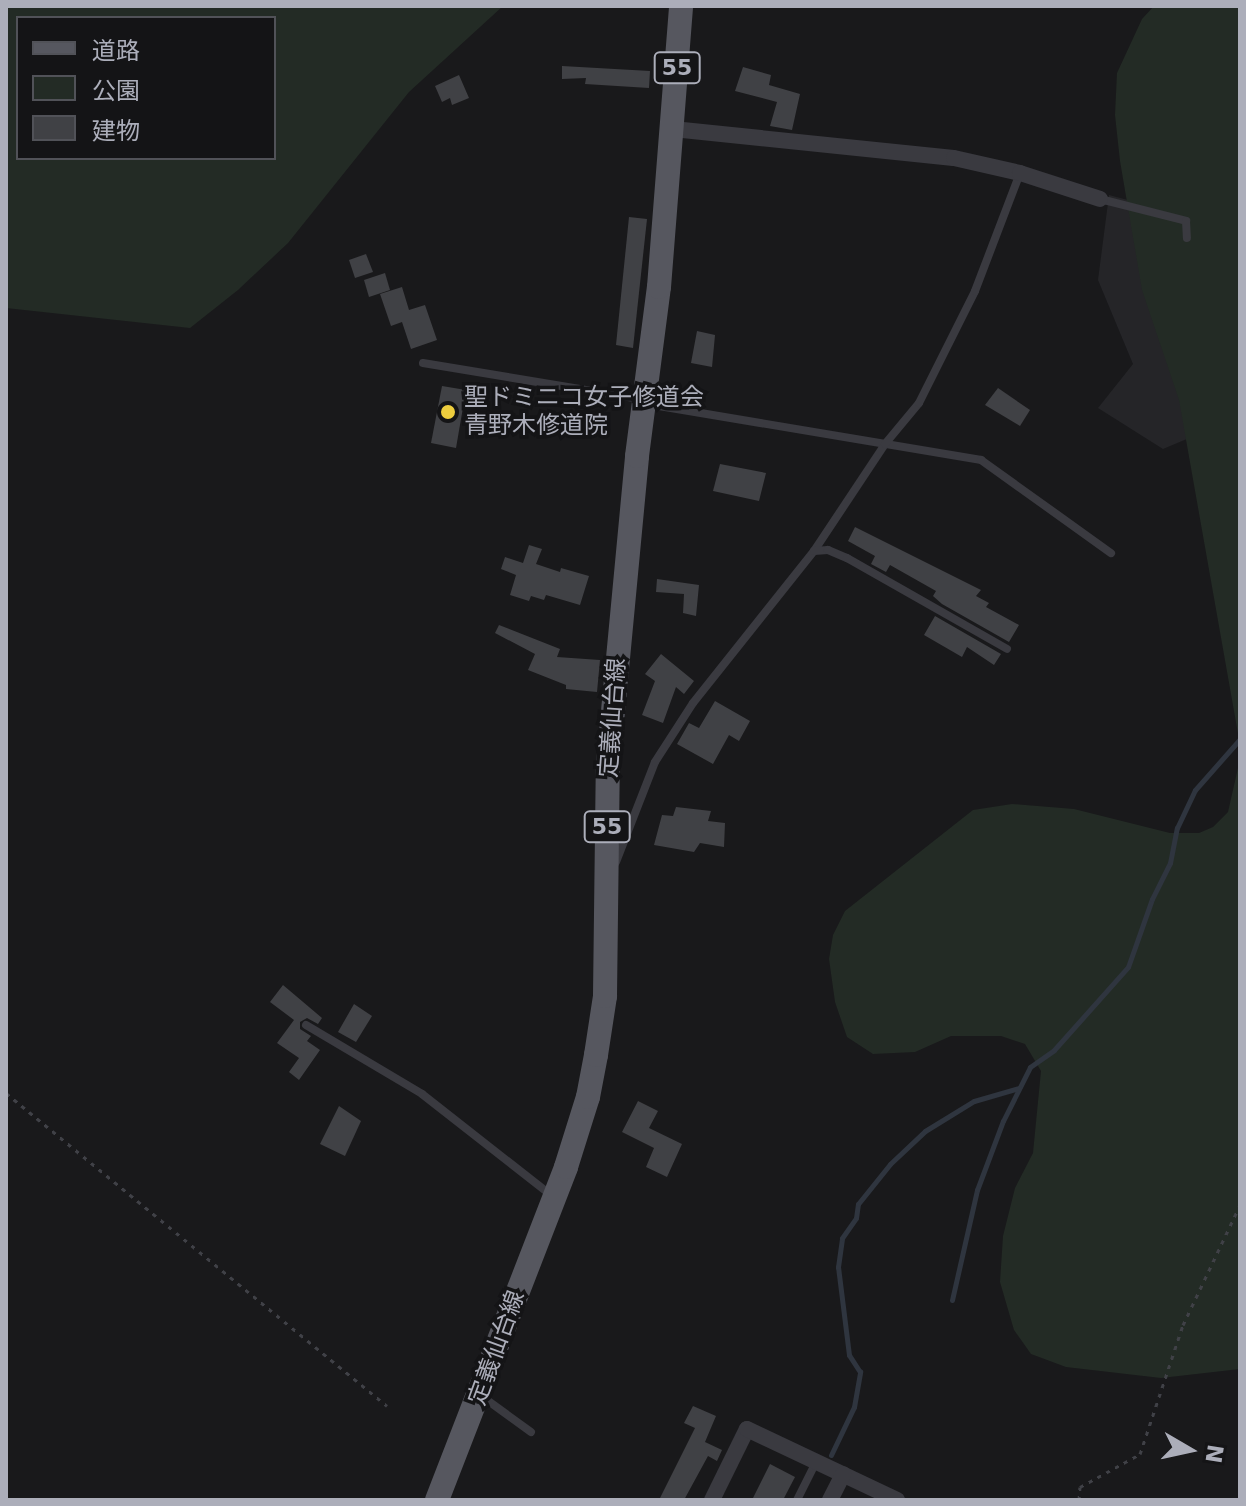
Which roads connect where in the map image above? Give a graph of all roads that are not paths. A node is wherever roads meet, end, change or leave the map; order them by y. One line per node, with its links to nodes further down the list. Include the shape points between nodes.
1 (681, 6): 2 (main road, 定義仙台線 / 55)
2 (673, 129): 3 (street, via 954,158); 7 (main road, 定義仙台線 / 55)
3 (1020, 173): 4 (street); 8 (lane, via 975,291 919,403)
4 (1100, 199): 5 (lane, via 1186,221)
5 (1187, 238)
6 (423, 363): 7 (lane)
7 (644, 402): 8 (lane); 12 (main road, 定義仙台線 / 55, via 608,764)
8 (885, 444): 9 (lane); 10 (lane, via 981,460)
9 (814, 551): 11 (lane, via 847,558); 12 (lane, via 693,703 655,762)
10 (1111, 553)
11 (1007, 649)
12 (607, 884): 14 (main road, 定義仙台線 / 55, via 605,996 596,1055 588,1097)
13 (306, 1025): 14 (lane, via 422,1094)
14 (554, 1198): 15 (main road, 定義仙台線 / 55)
15 (480, 1395): 16 (lane); 19 (main road, 定義仙台線 / 55)
16 (531, 1432)
17 (816, 1461): 18 (street); 20 (street, via 747,1429); 21 (lane)
18 (843, 1474): 22 (street); 23 (street)
19 (437, 1500)
20 (712, 1500)
21 (797, 1500)
22 (830, 1500)
23 (897, 1500)

